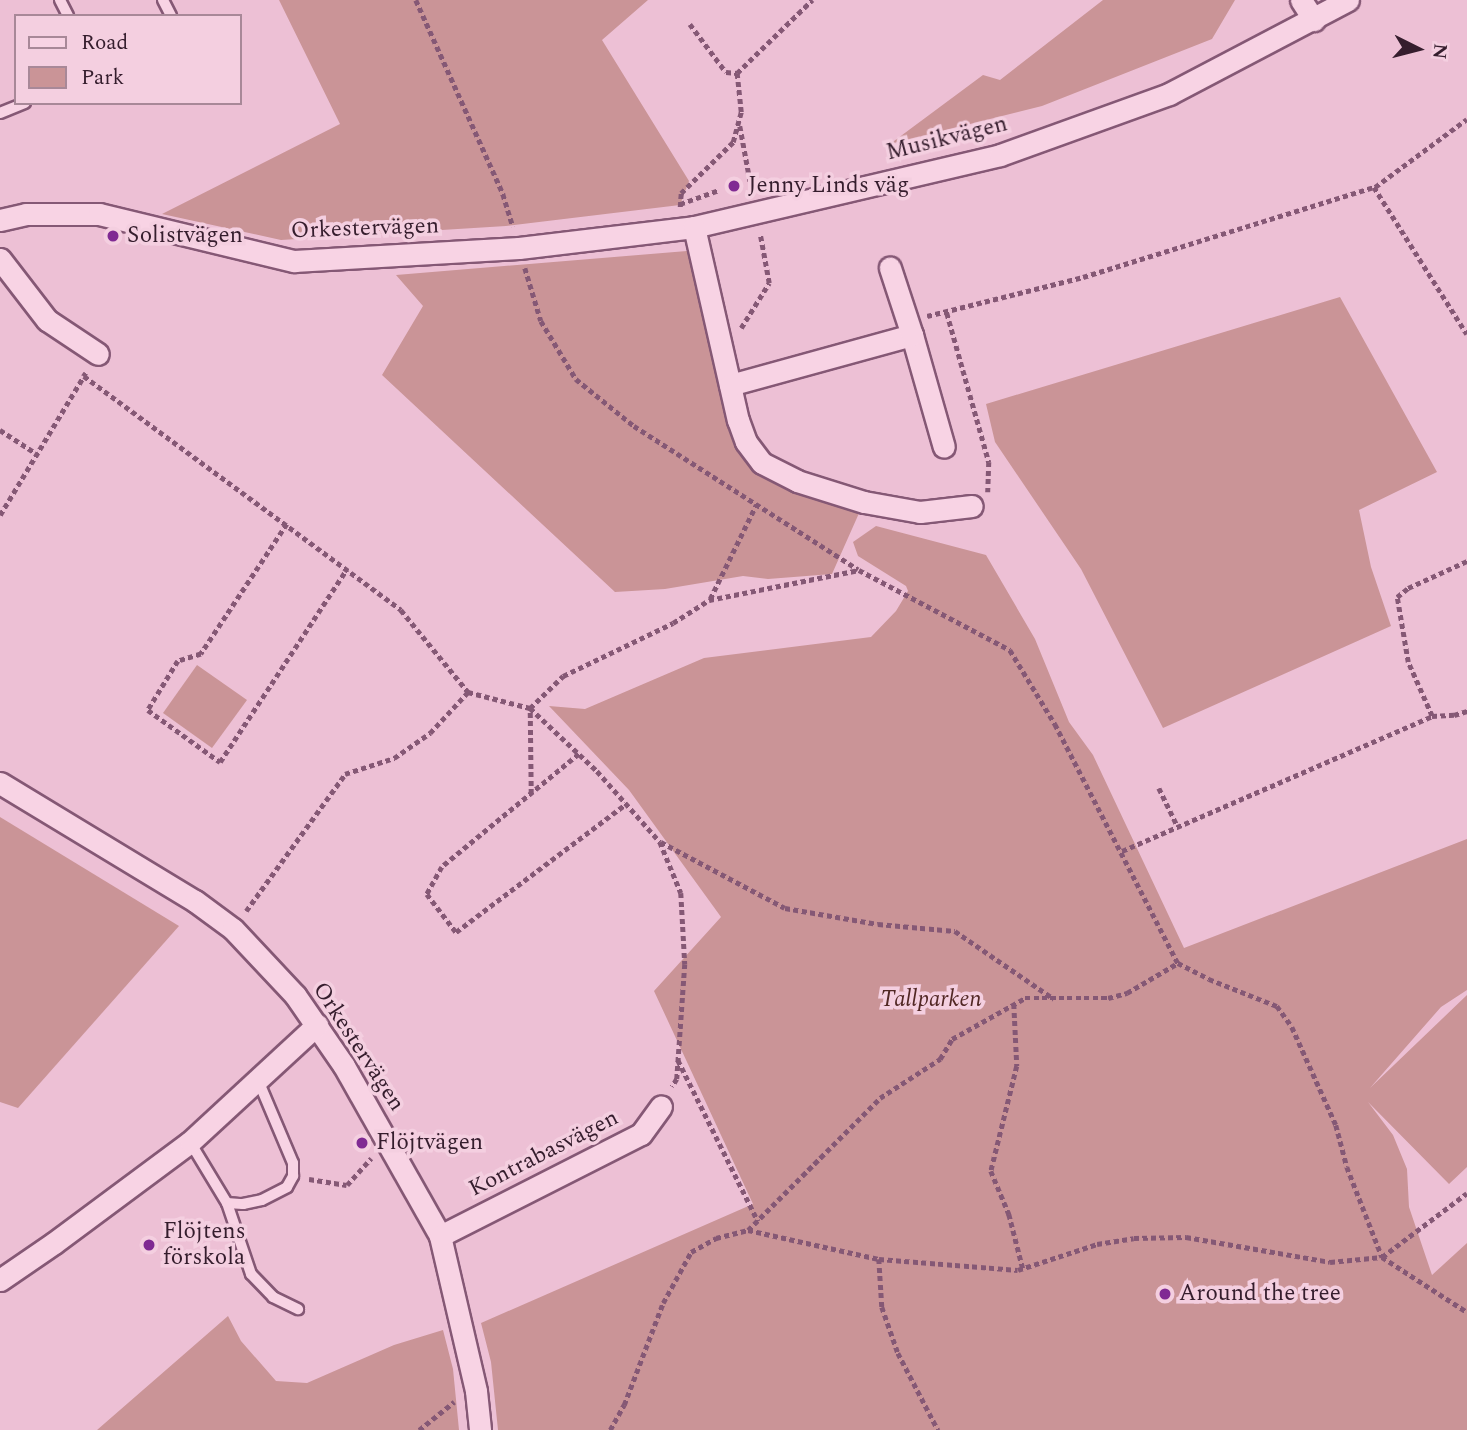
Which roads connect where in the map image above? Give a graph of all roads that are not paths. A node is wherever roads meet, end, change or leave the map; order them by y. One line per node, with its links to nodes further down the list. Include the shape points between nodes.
1 (1301, 0): 3 (street)
2 (1348, 0): 3 (street, Musikvägen)
3 (1314, 20): 7 (street, Musikvägen, via 1170,94 1000,155)
4 (20, 105): 5 (lane)
5 (0, 113)
6 (0, 220): 7 (street, Orkestervägen, via 26,214 99,214 294,261 519,248)
7 (686, 228): 12 (street)
8 (0, 259): 11 (street, via 47,320)
9 (890, 268): 10 (street)
10 (909, 327): 12 (street); 13 (street)
11 (98, 354)
12 (730, 385): 14 (street, via 746,442 773,471 864,502 920,512)
13 (944, 446)
14 (980, 501)
15 (0, 783): 16 (street, Orkestervägen, via 195,901 233,929)
16 (317, 1025): 17 (street); 21 (street, Orkestervägen)
17 (258, 1080): 19 (street); 20 (lane, via 293,1163 293,1176 287,1187 262,1200)
18 (662, 1106): 21 (street, Kontrabasvägen, via 641,1134)
19 (190, 1142): 20 (lane); 22 (street)
20 (227, 1203): 23 (lane, via 251,1274 273,1297)
21 (440, 1236): 24 (street, Orkestervägen, via 476,1391)
22 (0, 1280)
23 (299, 1309)
24 (480, 1430)

